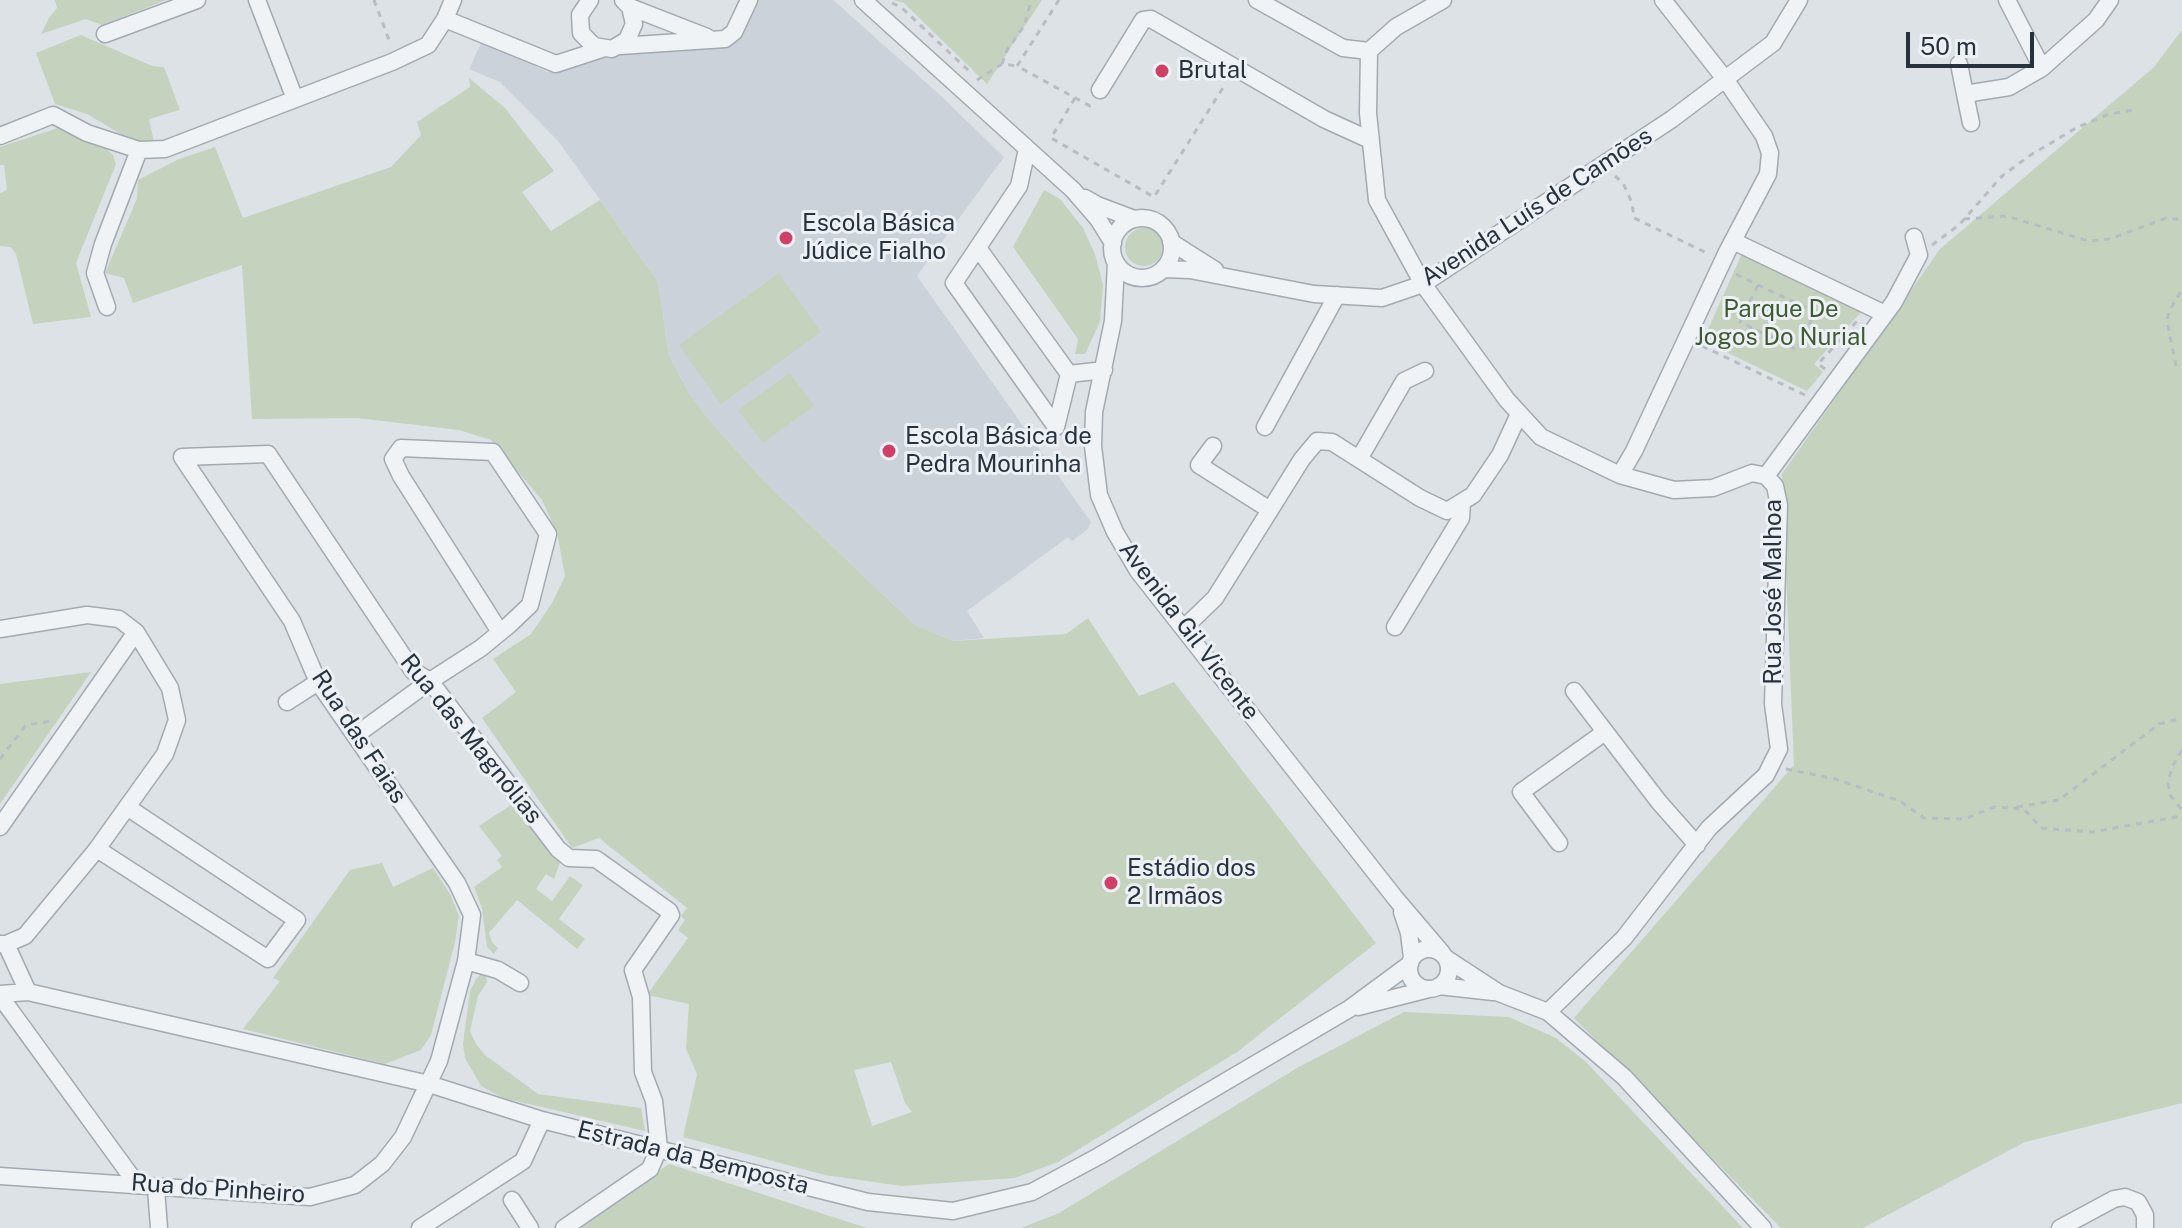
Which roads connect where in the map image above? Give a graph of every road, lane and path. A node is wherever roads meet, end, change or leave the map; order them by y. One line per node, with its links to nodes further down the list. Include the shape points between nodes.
1 (197, 0): 20 (street)
2 (257, 0): 38 (street)
3 (374, 0): 25 (path)
4 (453, 0): 18 (street)
5 (590, 0): 19 (street, via 580,15)
6 (749, 0): 21 (street, via 734,32)
7 (863, 0): 35 (street)
8 (1031, 0): 27 (path, via 1024,26)
9 (1059, 0): 29 (path)
10 (1257, 0): 24 (street, via 1343,48)
11 (1443, 0): 24 (street, via 1396,27)
12 (1663, 0): 33 (street)
13 (1799, 0): 33 (street, Avenida Luís de Camões, via 1773,43)
14 (2007, 0): 31 (street)
15 (2110, 0): 31 (street, via 2096,20)
16 (887, 1): 32 (path, via 901,7)
17 (626, 4): 21 (street); 22 (street, via 633,16 632,33)
18 (445, 19): 25 (street, via 428,45); 26 (street, via 556,64)
19 (581, 33): 23 (street); 26 (street)
20 (105, 34)
21 (713, 39): 22 (street)
22 (620, 46): 23 (street)
23 (602, 49): 26 (street)
24 (1369, 51): 42 (street, Rua José Malhoa)
25 (397, 60): 38 (street)
26 (571, 60)
27 (1002, 64): 29 (path); 32 (path)
28 (1959, 64): 36 (street)
29 (1017, 66): 37 (path)
30 (1236, 68): 34 (street, via 1146,18); 37 (path, via 1154,197 1051,138); 42 (street)
31 (2042, 68): 36 (street, via 2009,87)
32 (977, 79): 35 (path)
33 (1725, 79): 45 (street, Avenida Luís de Camões); 51 (street, via 1770,153 1768,174)
34 (1100, 90): 37 (path, via 1090,106)
35 (964, 93): 43 (street)
36 (1965, 94): 40 (street)
37 (1075, 98)
38 (295, 99): 44 (street, via 165,149)
39 (2134, 110): 48 (path, via 2076,128 2029,156 2002,176)
40 (1971, 123)
41 (0, 136): 44 (street, via 53,115)
42 (1370, 140): 61 (street, Rua José Malhoa, via 1377,200)
43 (1027, 149): 46 (street); 54 (street, via 1019,186)
44 (139, 150): 65 (street, via 95,273)
45 (1603, 165): 57 (path, via 1623,183 1634,218); 61 (street, Avenida Luís de Camões)
46 (1073, 190): 47 (street); 53 (street)
47 (1134, 219): 52 (street, via 1153,220); 53 (street, via 1120,228)
48 (1964, 219): 49 (path, via 2006,216 2089,241 2110,239 2166,218); 55 (path)
49 (2182, 220)
50 (1914, 237): 55 (street)
51 (1733, 241): 57 (street); 66 (street)
52 (1171, 242): 58 (street); 60 (street)
53 (1113, 243): 56 (street)
54 (978, 248): 72 (street); 72 (street, via 954,283 1056,427)
55 (1919, 255): 66 (street)
56 (1116, 263): 59 (street); 67 (street)
57 (1728, 267): 62 (path); 80 (street)
58 (1163, 269): 59 (street); 60 (street)
59 (1135, 277): 67 (street)
60 (1227, 277): 64 (street, Avenida Luís de Camões)
61 (1423, 284): 64 (street, Avenida Luís de Camões, via 1382,298); 75 (street, Rua José Malhoa)
62 (1758, 285): 62 (path, via 1815,312 1797,350 1740,322)
63 (2182, 290): 69 (path, via 2167,321)
64 (1337, 295): 76 (street)
65 (107, 307)
66 (1878, 310): 73 (path, via 1818,364 1827,370); 81 (street)
67 (1113, 321): 70 (street, Avenida Gil Vicente)
68 (1698, 344): 74 (path, via 1807,396)
69 (2176, 366)
70 (1104, 370): 72 (street); 85 (street, Avenida Gil Vicente, via 1093,446 1099,495 1130,560)
71 (1425, 371): 79 (street, via 1404,381)
72 (1069, 374)
73 (1820, 379)
74 (1814, 388)
75 (1519, 414): 80 (street, Rua José Malhoa, via 1541,437); 82 (street, via 1500,455 1473,495)
76 (1265, 427)
77 (1213, 446): 83 (street, via 1199,465)
78 (237, 454): 89 (street, Rua das Magnólias, via 268,454 413,671); 90 (street, Rua das Faias, via 182,457 292,621)
79 (1359, 459): 82 (street, via 1447,511); 83 (street, via 1332,442 1317,441)
80 (1620, 475): 81 (street, Rua José Malhoa, via 1674,490 1713,488 1752,473)
81 (1766, 476): 99 (street, Rua José Malhoa, via 1775,486 1779,505 1773,704 1779,749)
82 (1462, 502): 84 (street, via 1461,518)
83 (1270, 510): 85 (street, via 1215,598)
84 (1395, 627)
85 (1184, 628): 108 (street, Avenida Gil Vicente)
86 (0, 629): 87 (street, via 87,615 119,619)
87 (136, 632): 93 (street); 100 (street, via 170,688 177,720 165,754)
88 (500, 632): 88 (street, via 530,605 548,534 493,452 401,448 393,459 401,476); 89 (street)
89 (430, 681): 96 (street); 122 (street, Rua das Magnólias, via 558,849 569,858 596,859 669,911 670,919 633,970 641,997 643,1072 654,1101)
90 (318, 682): 92 (street); 96 (street, Rua das Faias)
91 (1574, 691): 95 (street)
92 (287, 702)
93 (76, 717): 98 (path, via 26,725); 104 (street)
94 (2182, 718): 101 (path, via 2159,724 2059,800)
95 (1605, 732): 105 (street, via 1521,792); 106 (street)
96 (356, 735): 111 (street, Rua das Faias, via 457,883 472,915)
97 (2182, 750): 102 (path, via 2168,783)
98 (0, 759)
99 (1770, 766): 101 (path, via 1835,779 1900,801 1924,818 1964,819 1994,807); 106 (street)
100 (127, 807): 107 (street); 107 (street, via 297,920 268,959)
101 (2009, 808): 103 (path, via 2024,809 2041,828 2092,832)
102 (2182, 810)
103 (2182, 816)
104 (0, 827)
105 (1559, 843)
106 (1697, 845): 119 (street, via 1624,938)
107 (97, 849): 109 (street, via 25,936)
108 (1396, 899): 110 (street, Avenida Gil Vicente); 112 (street, via 1409,933)
109 (3, 944): 115 (street)
110 (1444, 956): 112 (street, via 1429,948); 114 (street, via 1449,971); 116 (street, Avenida Gil Vicente)
111 (466, 961): 113 (street); 120 (street, Rua das Faias)
112 (1411, 961): 114 (street, via 1413,981); 118 (street)
113 (520, 983)
114 (1434, 988): 116 (street); 118 (street)
115 (28, 992): 117 (street, Estrada da Bemposta); 120 (street, Estrada da Bemposta)
116 (1499, 993): 119 (street)
117 (0, 995): 124 (street)
118 (1349, 1009): 122 (street, Estrada da Bemposta, via 1032,1192 953,1211 868,1202)
119 (1548, 1012): 131 (street, via 1624,1077)
120 (429, 1084): 121 (street, Estrada da Bemposta); 125 (street, Rua do Pinheiro, via 403,1137 382,1164 355,1185 310,1197)
121 (542, 1120): 122 (street, Estrada da Bemposta); 128 (street, via 523,1161)
122 (659, 1148): 130 (street, via 650,1169)
123 (0, 1176): 124 (street, Rua do Pinheiro)
124 (136, 1183): 125 (street, Rua do Pinheiro)
125 (156, 1188): 127 (street)
126 (512, 1200): 129 (street)
127 (159, 1228)
128 (420, 1228)
129 (530, 1228)
130 (564, 1228)
131 (1763, 1228)
132 (2060, 1228): 133 (street, via 2125,1197 2138,1202)
133 (2145, 1228)

